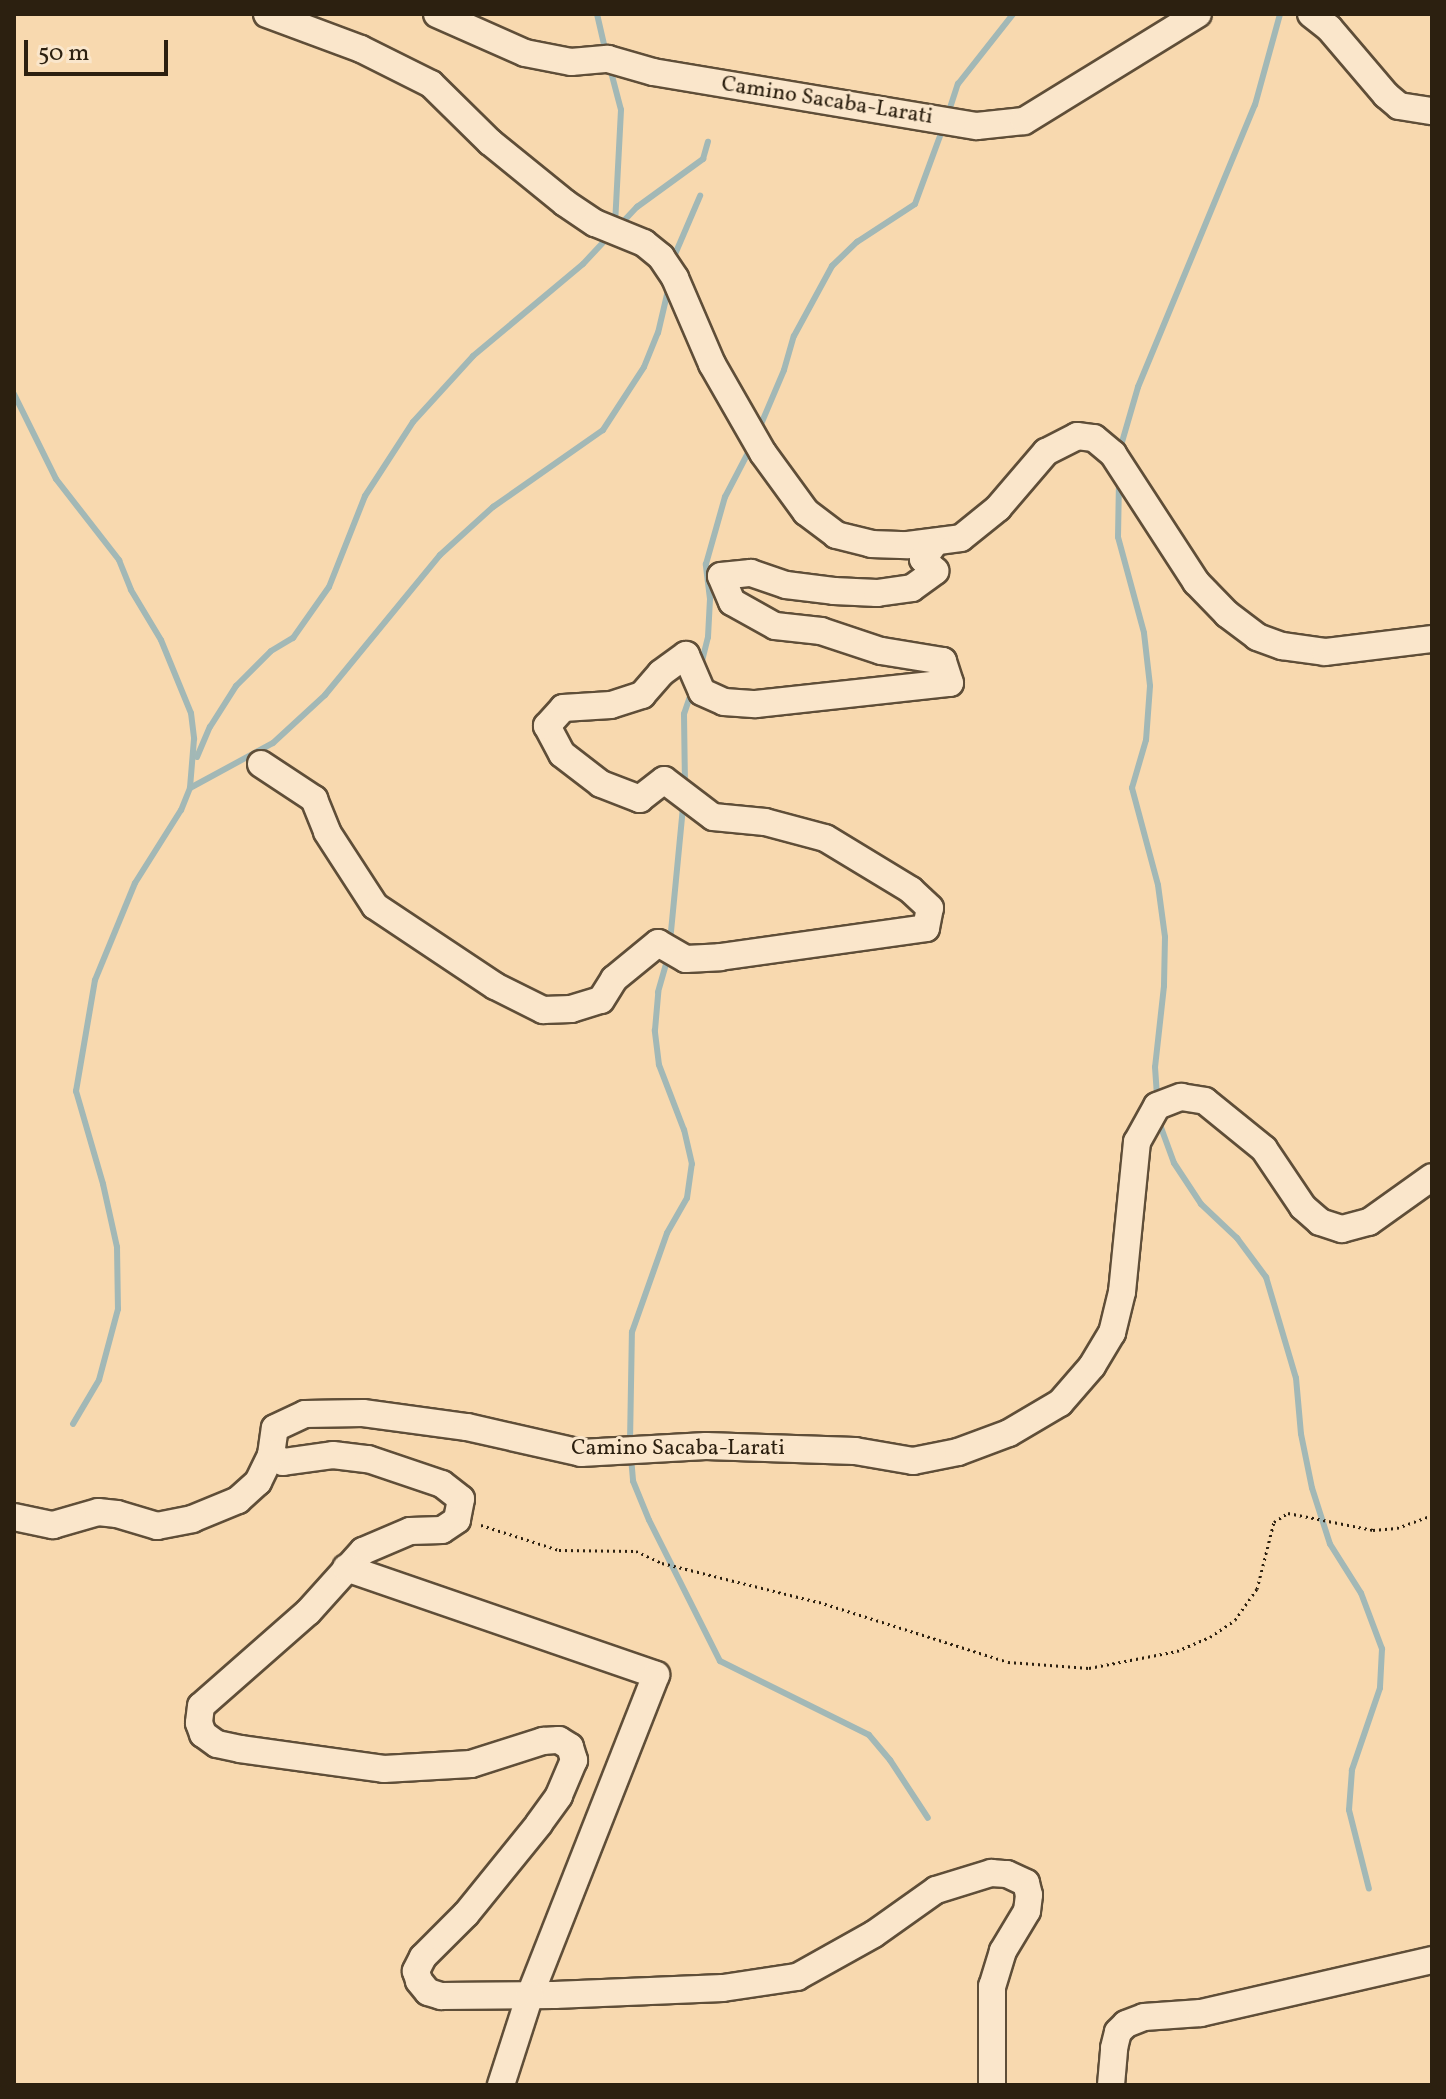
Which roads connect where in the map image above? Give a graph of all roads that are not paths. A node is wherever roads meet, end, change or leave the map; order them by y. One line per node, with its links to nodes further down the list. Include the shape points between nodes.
1 (267, 14): 6 (street, via 361,49 431,84 490,142 565,203 595,223 644,243 675,278 712,364 763,453 806,512 836,535 871,544)
2 (437, 14): 3 (street, Camino Sacaba-Larati, via 525,53 571,62 608,59 653,72 977,126 1024,121)
3 (1198, 14)
4 (1311, 14): 5 (street, via 1399,106)
5 (1432, 111)
6 (933, 545): 7 (street, via 961,538 982,524 1046,452 1077,436 1094,438 1113,454 1196,582 1257,637 1325,652); 8 (street, via 923,559 935,571 912,588 834,591 786,585 751,573 721,576 732,602 775,626 821,631 881,651 943,661 950,683 769,703 724,702 702,692 686,655 642,695 611,705 563,708 547,726 562,754 601,784 640,799 664,780 713,817 765,822 825,838 911,890 930,908 926,928 686,959 658,943 614,979 601,1000 543,1010 495,986 375,906 339,853 314,799)
7 (1432, 639)
8 (261, 764)
9 (1432, 1177): 10 (street, Camino Sacaba-Larati, via 1369,1222 1342,1229 1320,1222 1303,1207 1264,1149 1205,1101 1181,1097 1157,1106 1137,1142 1122,1292 1112,1333 1060,1403 1009,1433 958,1452 913,1461 855,1451 706,1446 581,1453 467,1427 363,1413 305,1414 275,1428)
10 (271, 1455): 11 (street, Camino Sacaba-Larati, via 258,1482 238,1500 192,1519 157,1526 98,1512 53,1525); 12 (street, via 283,1462 333,1455 368,1459 442,1484 461,1499 457,1520 442,1530 410,1531 363,1551)
11 (14, 1517)
12 (346, 1568): 14 (street, via 656,1675); 14 (street, via 308,1612 201,1706 203,1734 217,1744 240,1749 384,1769 471,1764 543,1741 559,1740 570,1747 572,1770 559,1796 416,1971 428,1992 441,1996)
13 (1432, 1960): 17 (street, via 1201,2013 1144,2017 1126,2024 1118,2032)
14 (530, 1995): 15 (street); 16 (street, via 723,1988 797,1977 874,1934 936,1890 991,1873 1007,1874 1026,1883 1029,1895 1027,1911 1003,1951 992,1986)
15 (501, 2085)
16 (992, 2085)
17 (1111, 2085)

